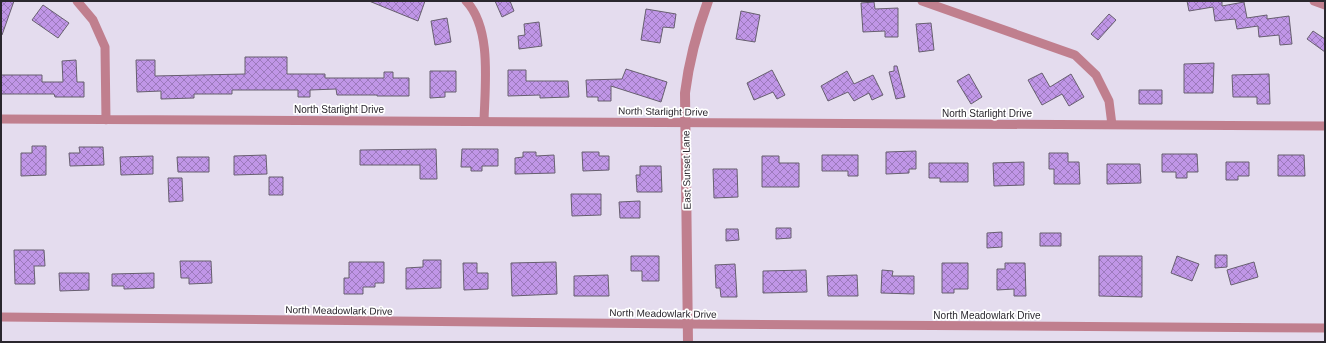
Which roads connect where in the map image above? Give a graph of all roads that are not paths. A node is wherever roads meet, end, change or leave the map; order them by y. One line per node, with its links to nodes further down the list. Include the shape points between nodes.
1 (77, 1): 8 (street, via 93,20 105,47)
2 (466, 1): 9 (street, via 481,28 485,51)
3 (708, 1): 10 (street, East Sunset Lane, via 689,66 685,93)
4 (922, 1): 11 (street, via 1075,56 1096,75 1109,100)
5 (1314, 1): 6 (street)
6 (1325, 5)
7 (1, 119): 8 (street, North Starlight Drive)
8 (106, 120): 9 (street, North Starlight Drive)
9 (484, 121): 10 (street, North Starlight Drive)
10 (686, 123): 11 (street, North Starlight Drive); 14 (street, East Sunset Lane)
11 (1112, 125): 12 (street, North Starlight Drive)
12 (1325, 126)
13 (1, 317): 14 (street, North Meadowlark Drive)
14 (688, 324): 15 (street, North Meadowlark Drive); 16 (street, East Sunset Lane)
15 (1325, 328)
16 (688, 342)

